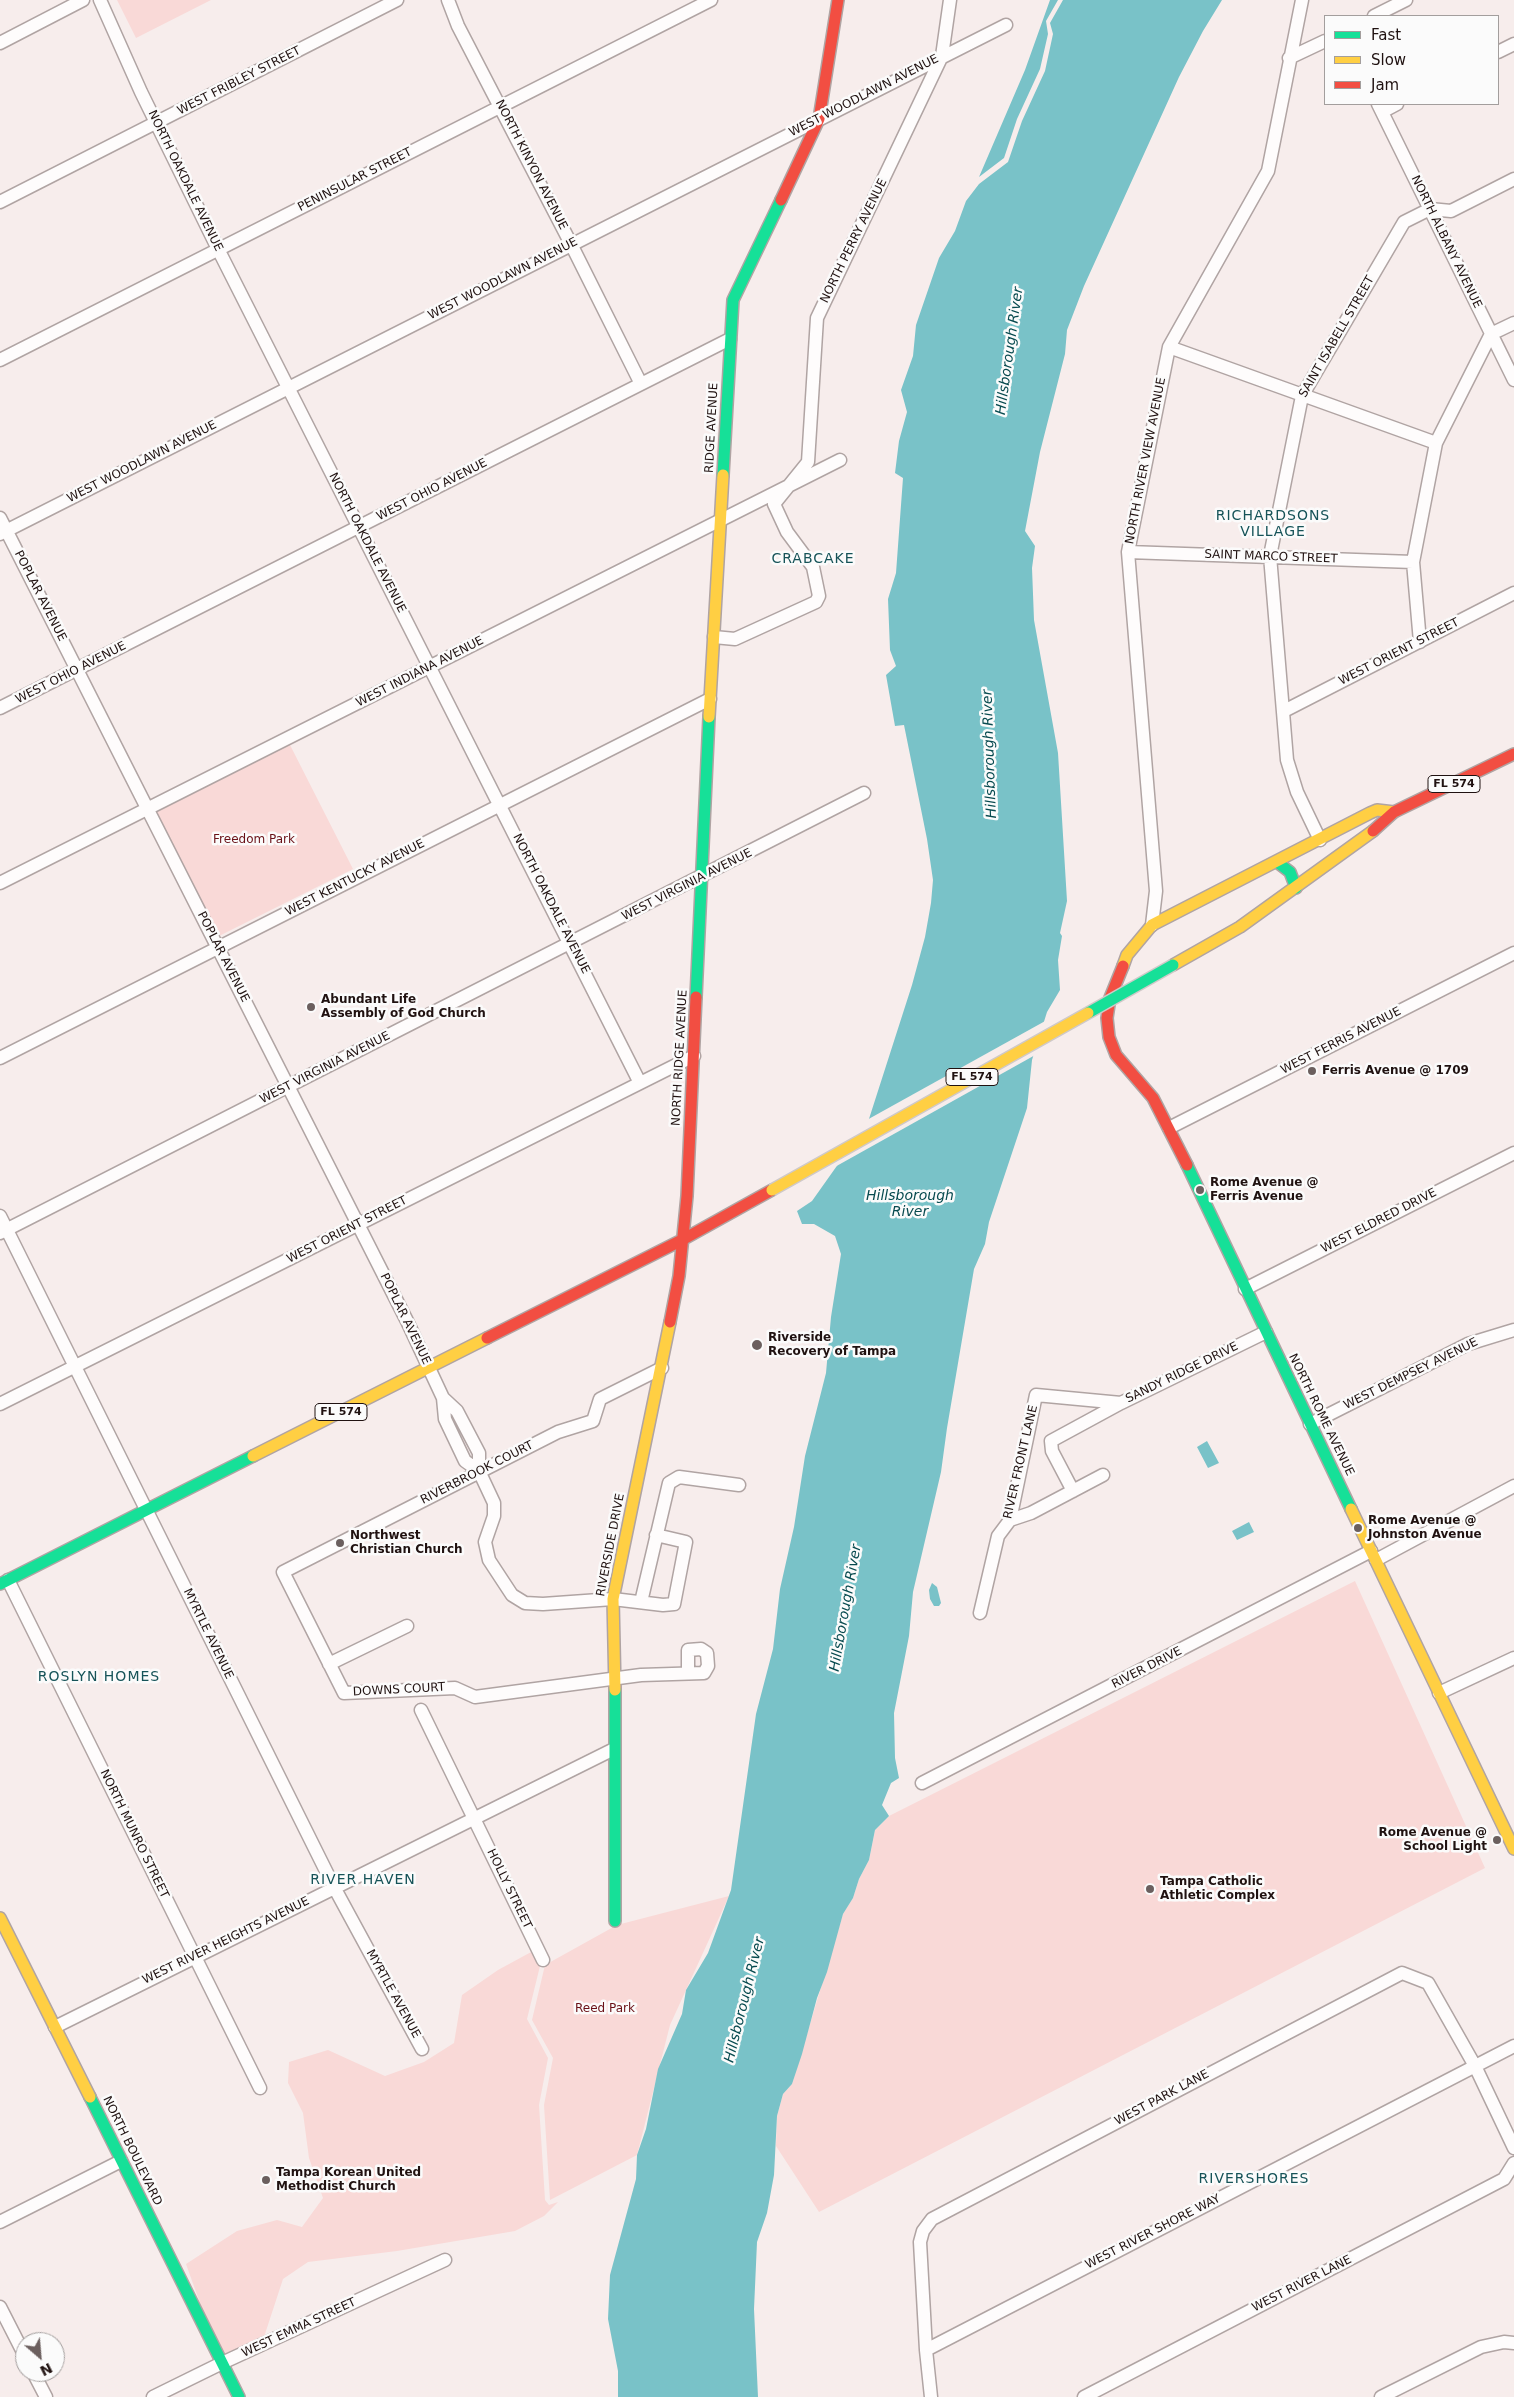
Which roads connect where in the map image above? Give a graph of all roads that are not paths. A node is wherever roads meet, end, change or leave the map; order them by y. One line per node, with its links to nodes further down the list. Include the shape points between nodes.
1 (83, 0): 13 (street)
2 (100, 0): 22 (street, NORTH OAKDALE AVENUE)
3 (398, 0): 22 (street, WEST FRIBLEY STREET)
4 (448, 0): 19 (street, NORTH KINYON AVENUE)
5 (710, 0): 19 (street, PENINSULAR STREET)
6 (838, 0): 21 (street, RIDGE AVENUE)
7 (950, 0): 16 (street, NORTH PERRY AVENUE)
8 (1302, 0): 17 (street, NORTH RIVER VIEW AVENUE)
9 (1406, 0): 10 (street)
10 (1376, 15)
11 (1006, 25): 16 (street, WEST WOODLAWN AVENUE)
12 (1324, 41): 17 (street)
13 (0, 43)
14 (1514, 44): 15 (street)
15 (1499, 52)
16 (942, 56): 21 (street, WEST WOODLAWN AVENUE); 39 (street, NORTH PERRY AVENUE, via 817,318 808,462)
17 (1289, 58): 31 (street, NORTH RIVER VIEW AVENUE, via 1268,171)
18 (1393, 105): 20 (street)
19 (500, 106): 26 (street, NORTH KINYON AVENUE); 27 (street, PENINSULAR STREET)
20 (1380, 108): 25 (street, NORTH ALBANY AVENUE)
21 (819, 119): 26 (street, WEST WOODLAWN AVENUE); 30 (street, RIDGE AVENUE, via 733,300)
22 (156, 123): 24 (street, WEST FRIBLEY STREET); 27 (street, NORTH OAKDALE AVENUE)
23 (1514, 179): 25 (street, SAINT ISABELL STREET, via 1451,211)
24 (0, 202)
25 (1430, 209): 29 (street, NORTH ALBANY AVENUE); 36 (street, SAINT ISABELL STREET, via 1404,222)
26 (571, 244): 34 (street, NORTH KINYON AVENUE); 35 (street, WEST WOODLAWN AVENUE)
27 (218, 249): 32 (street, PENINSULAR STREET); 35 (street, NORTH OAKDALE AVENUE)
28 (1514, 323): 29 (street)
29 (1492, 334): 33 (street, NORTH ALBANY AVENUE); 37 (street)
30 (730, 339): 34 (street, WEST OHIO AVENUE); 41 (street, RIDGE AVENUE)
31 (1168, 347): 36 (street); 44 (street, NORTH RIVER VIEW AVENUE)
32 (0, 360)
33 (1514, 380)
34 (641, 384): 42 (street, WEST OHIO AVENUE)
35 (289, 388): 42 (street, NORTH OAKDALE AVENUE); 43 (street, WEST WOODLAWN AVENUE)
36 (1302, 396): 37 (street); 45 (street, SAINT ISABELL STREET)
37 (1436, 444): 46 (street)
38 (840, 460): 39 (street, WEST INDIANA AVENUE)
39 (788, 486): 41 (street, WEST INDIANA AVENUE); 48 (street, NORTH PERRY AVENUE, via 774,504 787,532 813,567 819,596 816,602 735,639)
40 (0, 518): 43 (street, POPLAR AVENUE)
41 (721, 521): 48 (street, RIDGE AVENUE); 50 (street, WEST INDIANA AVENUE)
42 (359, 527): 50 (street, NORTH OAKDALE AVENUE); 51 (street, WEST OHIO AVENUE)
43 (3, 532): 51 (street, POPLAR AVENUE)
44 (1128, 552): 45 (street, SAINT MARCO STREET); 65 (street, NORTH RIVER VIEW AVENUE, via 1156,891)
45 (1270, 556): 46 (street, SAINT MARCO STREET); 54 (street, SAINT ISABELL STREET)
46 (1413, 562): 49 (street)
47 (1514, 593): 49 (street, WEST ORIENT STREET)
48 (714, 637): 52 (street, RIDGE AVENUE)
49 (1420, 642): 54 (street, WEST ORIENT STREET)
50 (430, 668): 57 (street, NORTH OAKDALE AVENUE); 58 (street, WEST INDIANA AVENUE)
51 (77, 669): 53 (street, WEST OHIO AVENUE); 58 (street, POPLAR AVENUE)
52 (710, 699): 57 (street, WEST KENTUCKY AVENUE); 62 (street, RIDGE AVENUE)
53 (0, 708)
54 (1284, 711): 60 (street, SAINT ISABELL STREET, via 1287,760 1297,792)
55 (1514, 754): 59 (street, FL 574)
56 (864, 794): 62 (street, WEST VIRGINIA AVENUE)
57 (500, 805): 66 (street, NORTH OAKDALE AVENUE); 67 (street, WEST KENTUCKY AVENUE)
58 (149, 810): 63 (street, WEST INDIANA AVENUE); 67 (street, POPLAR AVENUE)
59 (1394, 812): 60 (street, via 1377,810); 64 (street, FL 574, via 1379,827)
60 (1320, 840): 61 (street)
61 (1277, 862): 64 (street, via 1290,872); 65 (street)
62 (702, 878): 66 (street, WEST VIRGINIA AVENUE); 69 (street, NORTH RIDGE AVENUE)
63 (0, 884)
64 (1296, 888): 78 (street, FL 574, bridge, via 1240,927)
65 (1152, 925): 73 (street, NORTH ROME AVENUE, via 1126,955 1110,998 1107,1018 1116,1056 1143,1084)
66 (571, 944): 71 (street, NORTH OAKDALE AVENUE); 72 (street, WEST VIRGINIA AVENUE)
67 (218, 947): 70 (street, WEST KENTUCKY AVENUE); 72 (street, POPLAR AVENUE)
68 (1514, 953): 73 (street, WEST FERRIS AVENUE)
69 (694, 1056): 71 (street, WEST ORIENT STREET); 78 (street, NORTH RIDGE AVENUE)
70 (0, 1058)
71 (640, 1083): 76 (street, WEST ORIENT STREET)
72 (288, 1087): 76 (street, POPLAR AVENUE); 77 (street, WEST VIRGINIA AVENUE)
73 (1169, 1128): 79 (street, NORTH ROME AVENUE)
74 (1514, 1153): 79 (street, WEST ELDRED DRIVE)
75 (0, 1216): 77 (street, MYRTLE AVENUE)
76 (358, 1224): 82 (street, WEST ORIENT STREET); 83 (street, POPLAR AVENUE)
77 (4, 1232): 82 (street, MYRTLE AVENUE)
78 (682, 1240): 83 (street, FL 574); 84 (street, RIVERSIDE DRIVE, via 679,1276)
79 (1245, 1289): 81 (street, NORTH ROME AVENUE)
80 (1514, 1330): 88 (street, WEST DEMPSEY AVENUE, via 1468,1344)
81 (1266, 1332): 86 (street, SANDY RIDGE DRIVE); 88 (street, NORTH ROME AVENUE)
82 (76, 1366): 87 (street, WEST ORIENT STREET); 94 (street, MYRTLE AVENUE)
83 (429, 1367): 89 (street, POPLAR AVENUE, via 443,1398 457,1411 479,1453); 94 (street, FL 574)
84 (662, 1368): 89 (street, RIVERBROOK COURT, via 600,1399 593,1421 558,1432); 100 (street, RIVERSIDE DRIVE)
85 (1036, 1395): 86 (street, SANDY RIDGE DRIVE); 95 (street, RIVER FRONT LANE)
86 (1121, 1403): 93 (street, via 1052,1441 1052,1451)
87 (0, 1404)
88 (1310, 1424): 97 (street, NORTH ROME AVENUE)
89 (479, 1471): 98 (street, RIVERBROOK COURT); 100 (street, POPLAR AVENUE, via 494,1503 494,1516 486,1542 489,1560 512,1596 525,1603 543,1604)
90 (1103, 1475): 93 (street)
91 (739, 1485): 96 (street, via 679,1477 669,1483)
92 (1514, 1486): 97 (street, RIVER DRIVE)
93 (1073, 1491): 95 (street)
94 (147, 1510): 99 (street, FL 574); 114 (street, MYRTLE AVENUE)
95 (1010, 1520): 102 (street, RIVER FRONT LANE, via 998,1536)
96 (656, 1535): 101 (street); 101 (street, POPLAR AVENUE, via 686,1542 674,1604)
97 (1374, 1556): 108 (street, NORTH ROME AVENUE); 111 (street, RIVER DRIVE)
98 (283, 1572): 105 (street, DOWNS COURT)
99 (4, 1582): 117 (street, NORTH MUNRO STREET)
100 (613, 1599): 101 (street, POPLAR AVENUE); 107 (street, RIVERSIDE DRIVE)
101 (641, 1602)
102 (980, 1614)
103 (407, 1626): 105 (street)
104 (1514, 1658): 108 (street)
105 (329, 1664): 107 (street, DOWNS COURT, via 344,1693 455,1688 475,1697)
106 (688, 1673): 107 (street)
107 (616, 1678): 110 (street, RIVERSIDE DRIVE)
108 (1439, 1693): 113 (street, NORTH ROME AVENUE)
109 (421, 1710): 112 (street, HOLLY STREET)
110 (614, 1749): 112 (street, WEST RIVER HEIGHTS AVENUE); 116 (street, RIVERSIDE DRIVE)
111 (922, 1783)
112 (474, 1818): 114 (street, WEST RIVER HEIGHTS AVENUE); 118 (street, HOLLY STREET)
113 (1514, 1849)
114 (334, 1887): 117 (street, WEST RIVER HEIGHTS AVENUE); 121 (street, MYRTLE AVENUE)
115 (0, 1918): 119 (street, NORTH BOULEVARD)
116 (615, 1921)
117 (195, 1956): 119 (street, WEST RIVER HEIGHTS AVENUE); 123 (street, NORTH MUNRO STREET)
118 (544, 1960)
119 (54, 2027): 125 (street, NORTH BOULEVARD)
120 (1514, 2046): 122 (street, WEST RIVER SHORE WAY)
121 (422, 2049)
122 (1475, 2066): 124 (street); 132 (street, WEST RIVER SHORE WAY); 132 (street, WEST PARK LANE, via 1428,1983 1402,1973 932,2219 920,2242)
123 (260, 2088)
124 (1514, 2148)
125 (121, 2161): 127 (street); 133 (street, NORTH BOULEVARD)
126 (1514, 2163): 139 (street, WEST RIVER LANE, via 1504,2179)
127 (0, 2222)
128 (445, 2260): 133 (street, WEST EMMA STREET)
129 (0, 2307): 130 (street)
130 (15, 2336)
131 (1514, 2343): 140 (street, via 1481,2347)
132 (926, 2350): 138 (street)
133 (222, 2363): 136 (street, WEST EMMA STREET); 137 (street, NORTH BOULEVARD)
134 (38, 2382): 135 (street)
135 (46, 2397)
136 (153, 2397)
137 (239, 2397)
138 (932, 2397)
139 (1084, 2397)
140 (1381, 2397)

